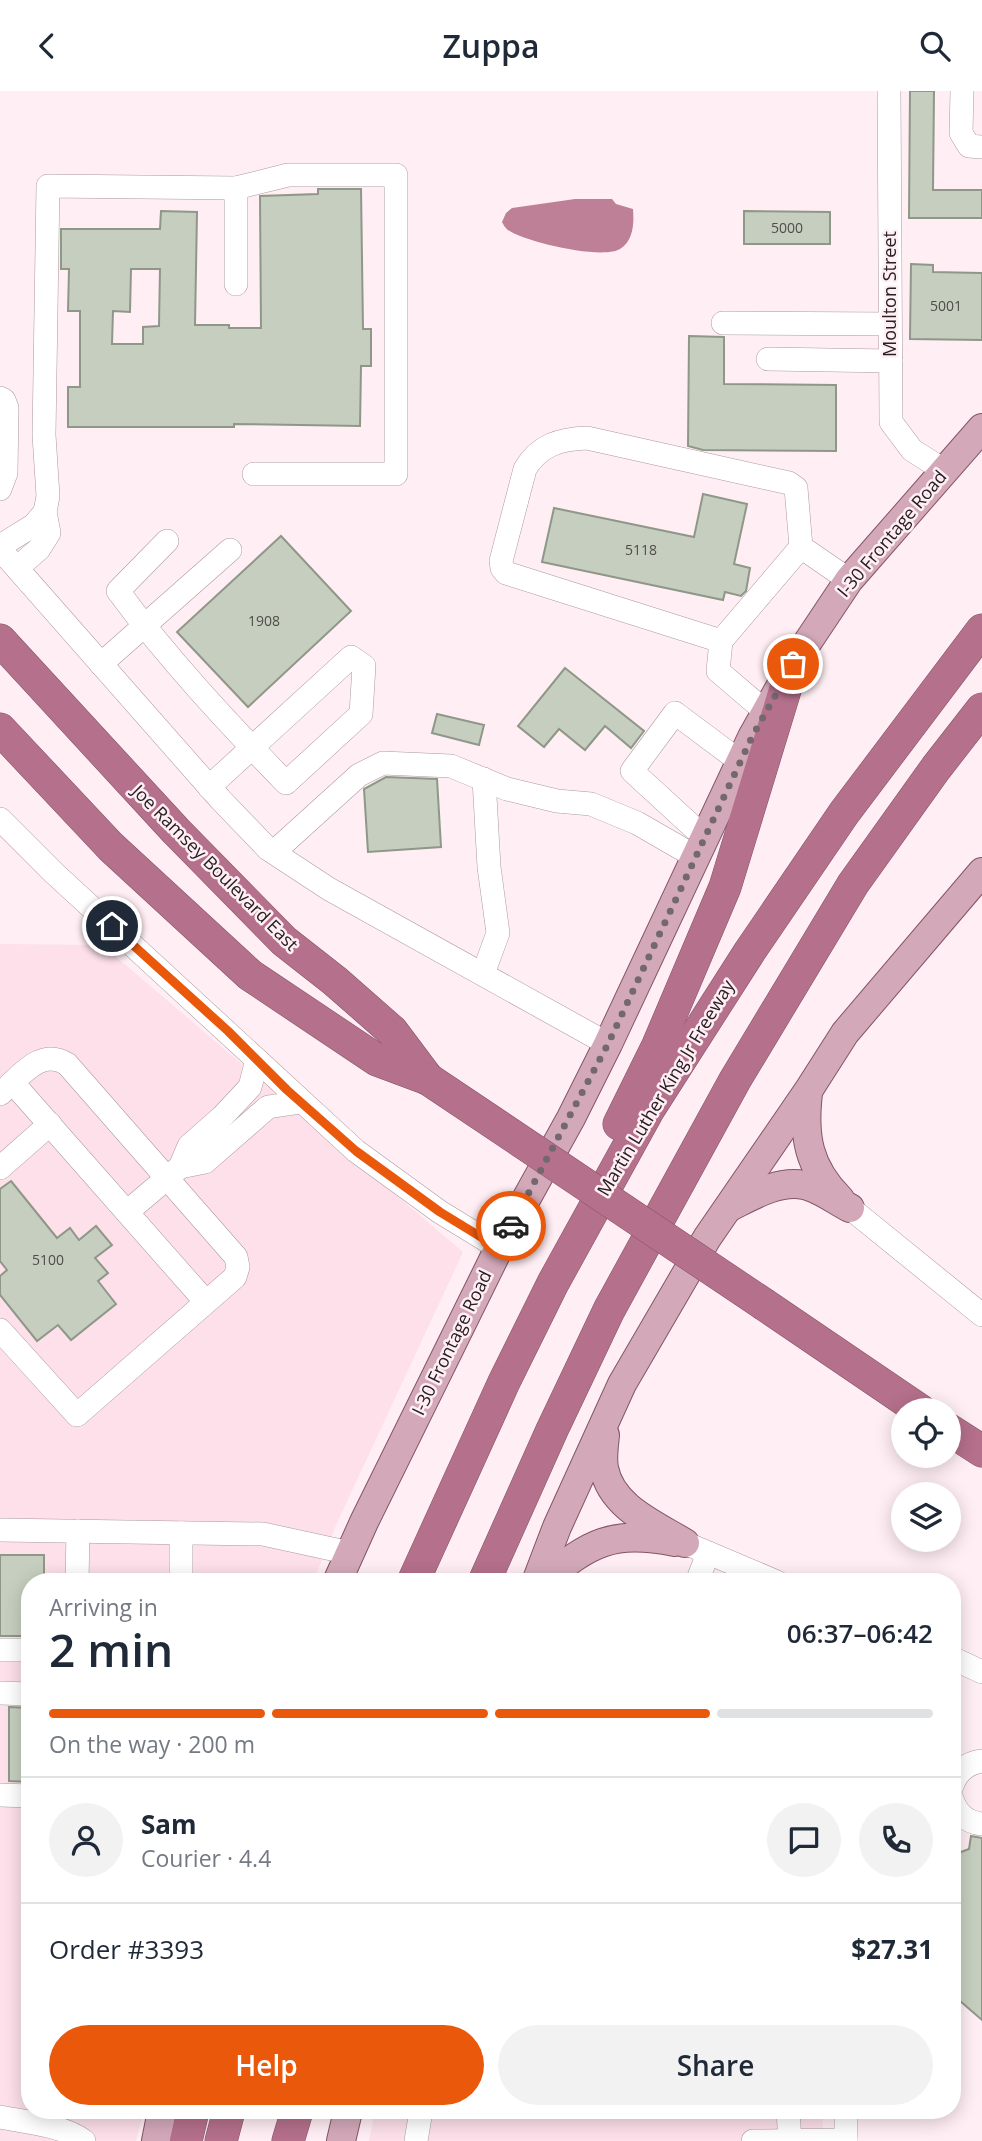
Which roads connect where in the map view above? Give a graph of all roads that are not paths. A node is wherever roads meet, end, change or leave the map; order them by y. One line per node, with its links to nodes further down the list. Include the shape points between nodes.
1 (889, 91): 7 (street, Moulton Street)
2 (962, 91): 3 (street, via 961,133 969,146)
3 (982, 147)
4 (236, 188): 5 (street); 13 (street, via 288,175 396,175 396,474); 15 (street, via 48,185)
5 (236, 284)
6 (723, 323): 7 (street)
7 (890, 324): 9 (street, Moulton Street)
8 (768, 359): 9 (street)
9 (891, 361): 12 (street, Moulton Street, via 891,422 912,450)
10 (0, 398): 14 (street, via 7,408 6,473)
11 (982, 428): 12 (main road, I-30 Frontage Road)
12 (945, 471): 21 (main road, I-30 Frontage Road)
13 (254, 474)
14 (0, 489)
15 (45, 512): 17 (street, via 34,526); 20 (street, via 49,533)
16 (167, 541): 22 (street, via 118,591)
17 (0, 547): 20 (street)
18 (801, 547): 21 (street); 25 (street); 25 (street, via 796,488 789,483 587,438 545,446 532,457 524,469 501,561 506,573)
19 (230, 550): 22 (street)
20 (17, 568): 26 (street)
21 (849, 580): 27 (main road, I-30 Frontage Road)
22 (144, 626): 26 (street); 31 (street)
23 (982, 630): 53 (highway, Martin Luther King Jr Freeway, via 844,813 750,951 649,1109)
24 (0, 640): 42 (highway, Joe Ramsey Boulevard East, via 284,941 392,1031)
25 (721, 641): 29 (street, via 718,671)
26 (101, 664): 34 (street)
27 (793, 664): 29 (main road, I-30 Frontage Road); 32 (highway)
28 (982, 709): 70 (highway, via 853,884 723,1101 609,1310)
29 (766, 712): 32 (main road, I-30 Frontage Road)
30 (0, 729): 42 (highway, via 111,847 250,975 377,1060)
31 (252, 748): 31 (street, via 351,657 364,666 361,714 286,783); 34 (street)
32 (750, 769): 36 (main road, I-30 Frontage Road); 36 (street, via 675,713 632,771); 53 (highway, via 725,887 658,1045 568,1229)
33 (484, 779): 36 (street, via 557,801 591,804); 37 (street, via 452,766 383,763 359,775); 39 (street, via 498,933)
34 (209, 787): 37 (street)
35 (0, 819): 41 (street)
36 (701, 848): 40 (main road, I-30 Frontage Road)
37 (274, 852): 39 (street, via 329,889)
38 (982, 872): 44 (main road, via 845,1033)
39 (483, 974): 40 (street)
40 (608, 1044): 52 (main road, I-30 Frontage Road)
41 (257, 1060): 45 (street); 48 (street, via 250,1087 189,1146)
42 (428, 1079): 57 (highway, bridge)
43 (7, 1088): 46 (street); 48 (street, via 36,1062 57,1058)
44 (808, 1091): 49 (main road); 50 (main road, via 804,1123 811,1156 826,1185)
45 (301, 1102): 48 (street, via 268,1107 205,1163); 52 (street, via 356,1151)
46 (50, 1124): 47 (street); 51 (street)
47 (0, 1168)
48 (174, 1173): 51 (street); 54 (street, via 236,1257 235,1277)
49 (727, 1208): 50 (main road, via 782,1185 806,1185); 58 (main road, via 629,1373)
50 (850, 1208): 55 (street)
51 (127, 1212): 54 (street)
52 (499, 1248): 65 (main road, I-30 Frontage Road)
53 (553, 1283): 69 (highway, Martin Luther King Jr Freeway)
54 (206, 1302): 56 (street, via 76,1415)
55 (982, 1315)
56 (0, 1330)
57 (902, 1398)
58 (605, 1424): 64 (main road, via 604,1467 612,1491 628,1508); 71 (main road)
59 (961, 1437): 60 (highway)
60 (982, 1451)
61 (0, 1530): 62 (street)
62 (78, 1531): 63 (street); 66 (street)
63 (181, 1533): 65 (street, via 263,1534); 67 (street)
64 (696, 1548): 72 (main road, via 646,1536 611,1539 576,1554); 73 (street); 74 (street)
65 (350, 1553): 68 (main road, I-30 Frontage Road)
66 (77, 1573)
67 (181, 1573)
68 (341, 1573)
69 (417, 1573)
70 (488, 1573)
71 (540, 1573)
72 (554, 1573)
73 (697, 1573)
74 (756, 1573)
75 (0, 1650): 76 (street)
76 (21, 1650)
77 (961, 1662): 78 (street)
78 (982, 1672)
79 (0, 1693): 80 (street)
80 (21, 1694)
81 (982, 1761): 82 (street)
82 (961, 1771)
83 (0, 1795): 84 (street)
84 (21, 1796)
85 (961, 1815): 86 (street)
86 (982, 1824)
87 (0, 2117): 97 (street, via 52,2128)
88 (161, 2119): 98 (main road)
89 (190, 2119): 99 (highway)
90 (227, 2119): 100 (highway)
91 (295, 2119): 101 (highway)
92 (346, 2119): 102 (main road)
93 (420, 2119): 103 (street)
94 (789, 2119): 105 (street)
95 (846, 2119): 96 (street)
96 (846, 2140): 105 (street)
97 (84, 2141)
98 (156, 2141)
99 (186, 2141)
100 (221, 2141)
101 (289, 2141)
102 (341, 2141)
103 (416, 2141)
104 (753, 2141): 105 (street)
105 (790, 2141)

